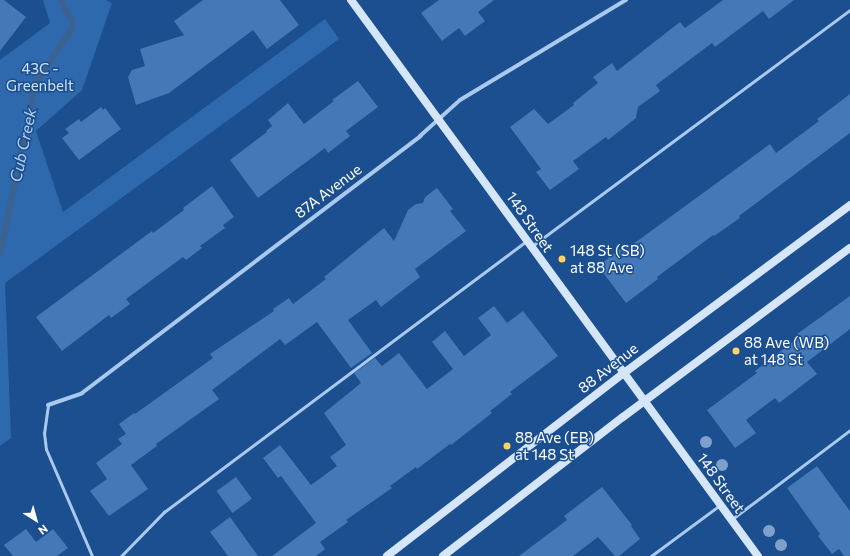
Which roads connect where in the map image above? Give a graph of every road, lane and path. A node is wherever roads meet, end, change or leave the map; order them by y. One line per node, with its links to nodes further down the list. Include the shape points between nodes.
1 (351, 0): 4 (main road, 148 Street)
2 (626, 0): 4 (street, 87A Avenue, via 460,100)
3 (850, 10): 6 (lane)
4 (439, 118): 6 (main road, 148 Street); 10 (street, 87A Avenue, via 420,136 82,393)
5 (850, 205): 8 (main road, 88 Avenue)
6 (528, 244): 8 (main road, 148 Street); 15 (lane, via 164,512)
7 (850, 248): 9 (main road)
8 (624, 373): 9 (main road, 148 Street); 16 (main road, 88 Avenue)
9 (644, 401): 12 (main road, 148 Street); 17 (main road)
10 (48, 405): 14 (lane, via 44,433 46,449)
11 (850, 430): 13 (lane)
12 (720, 505): 13 (main road, 148 Street); 18 (lane)
13 (730, 520): 19 (main road, 148 Street)
14 (92, 556)
15 (121, 556)
16 (387, 556)
17 (443, 556)
18 (651, 556)
19 (758, 556)

